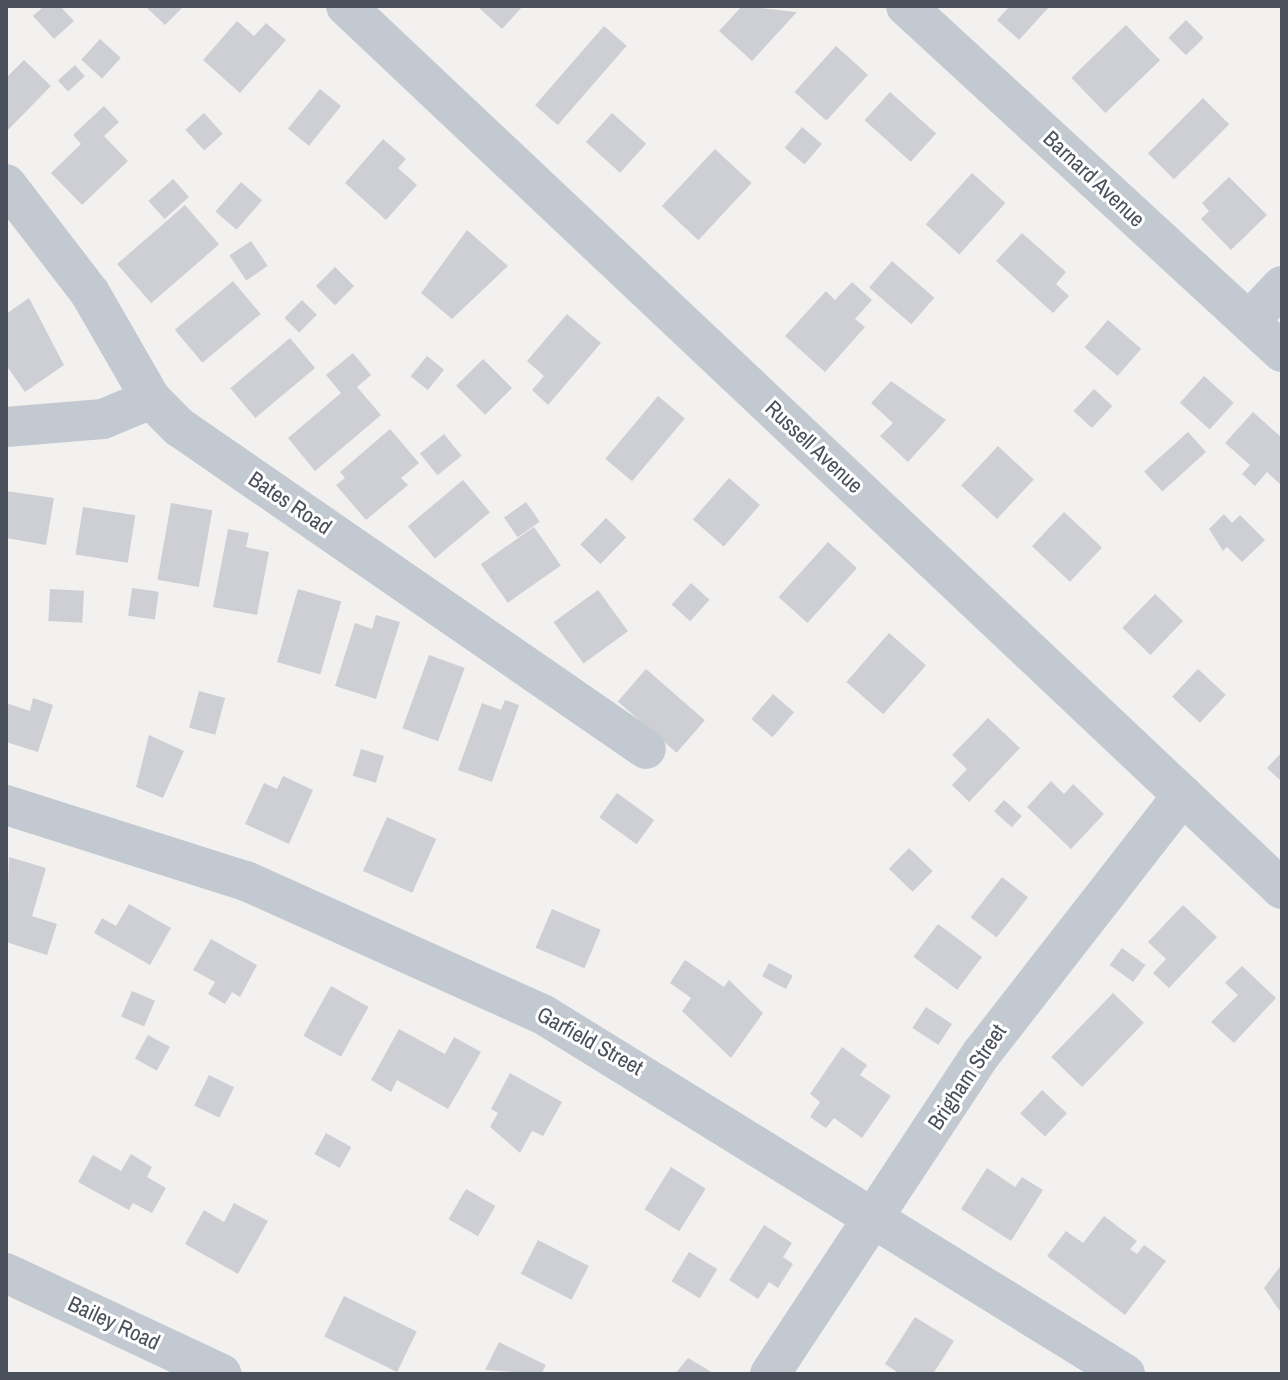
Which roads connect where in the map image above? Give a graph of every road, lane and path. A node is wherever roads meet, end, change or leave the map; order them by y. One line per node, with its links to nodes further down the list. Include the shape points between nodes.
1 (906, 6): 5 (street, Barnard Avenue)
2 (356, 9): 10 (street, Russell Avenue)
3 (6, 184): 7 (street, Bates Road, via 73,268)
4 (1282, 286): 5 (street)
5 (1249, 321): 6 (street, Barnard Avenue)
6 (1282, 352)
7 (151, 399): 8 (street, via 103,419); 9 (street, Bates Road, via 179,427)
8 (6, 427)
9 (646, 749)
10 (1183, 795): 12 (street, Russell Avenue); 13 (street, Brigham Street, via 1019,1003)
11 (6, 805): 13 (street, Garfield Street, via 246,881 484,986 643,1069)
12 (1282, 889)
13 (875, 1214): 16 (street, Brigham Street); 17 (street, Garfield Street)
14 (6, 1273): 15 (street, Bailey Road)
15 (222, 1374)
16 (770, 1374)
17 (1125, 1374)

